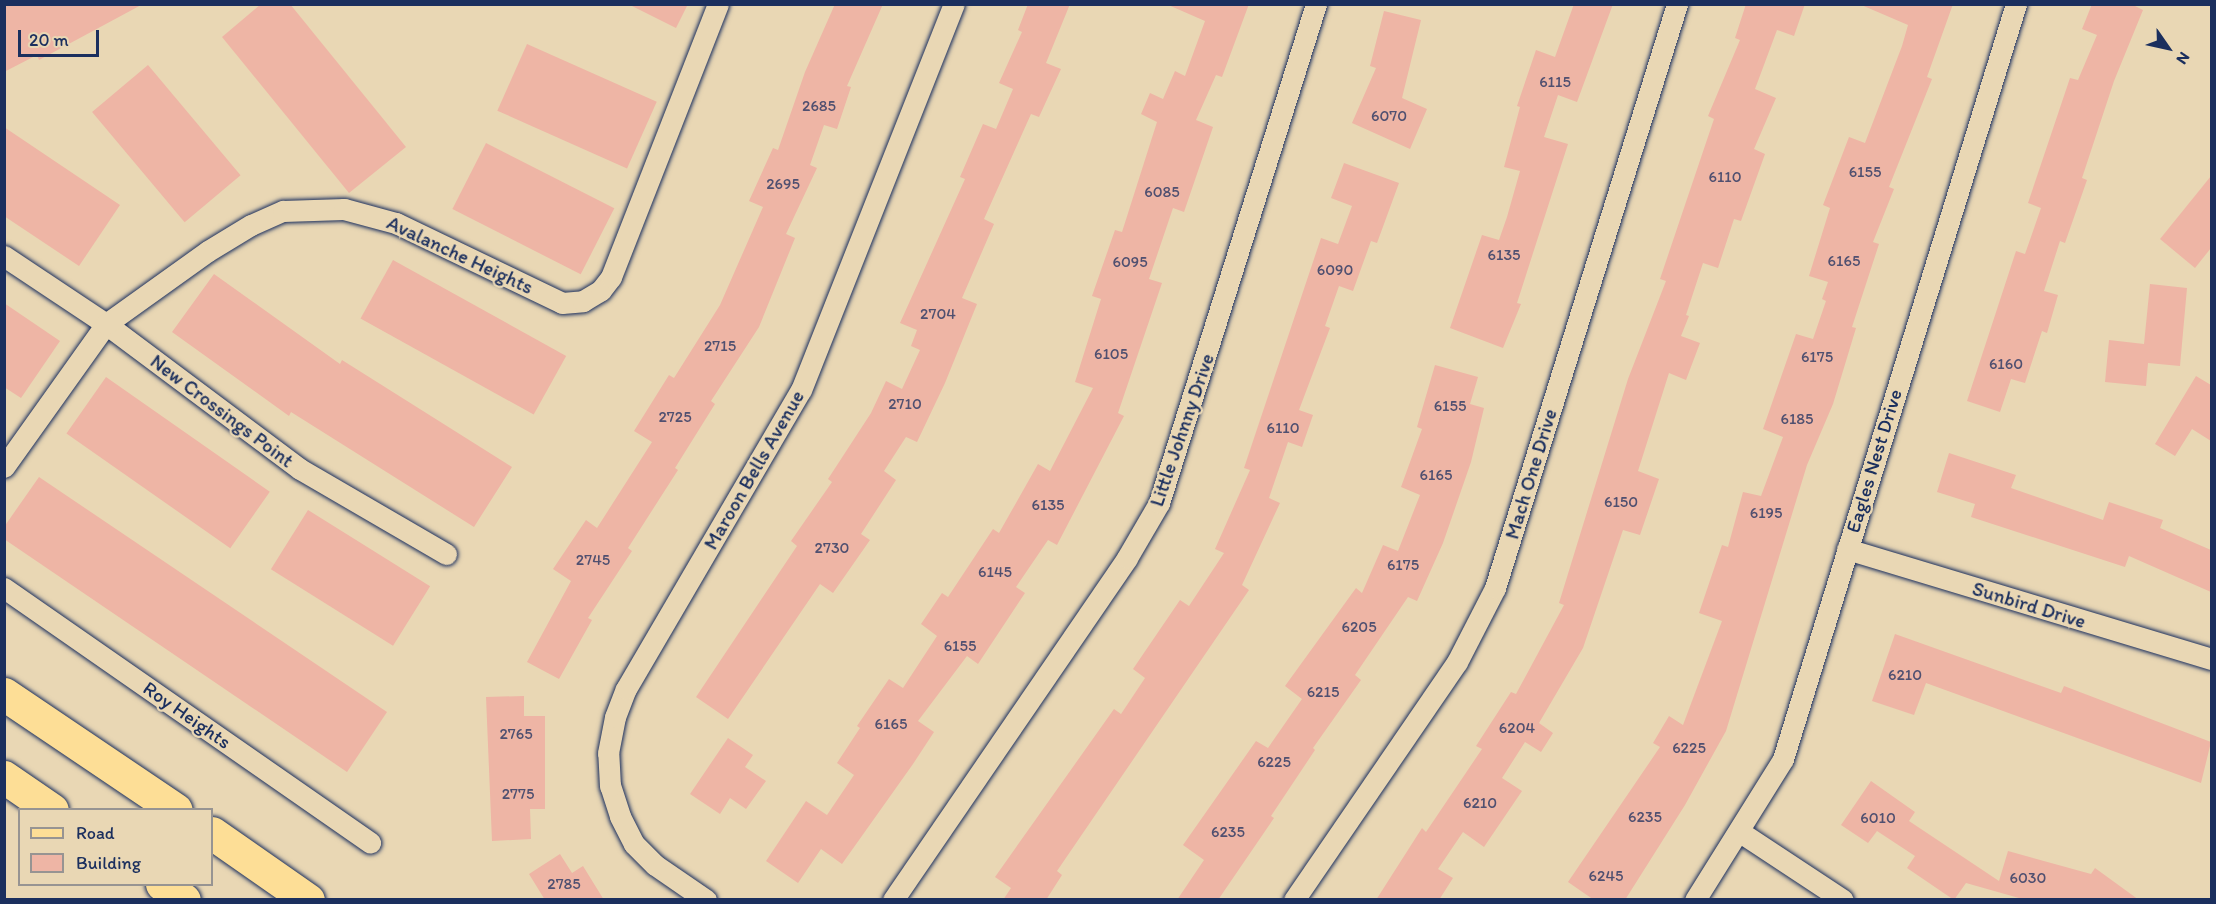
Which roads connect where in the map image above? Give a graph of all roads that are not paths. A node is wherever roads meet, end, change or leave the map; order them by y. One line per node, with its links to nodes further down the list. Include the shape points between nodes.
1 (718, 4): 7 (street, Avalanche Heights, via 611,277 601,290 583,301 562,303 396,223 344,209 311,208 284,211 251,225)
2 (954, 4): 21 (street, Maroon Bells Avenue, via 801,390 626,689 615,717 608,753 610,786 620,816 634,844 655,865)
3 (1317, 4): 22 (street, Little Johnny Drive, via 1159,503 1127,558)
4 (1677, 4): 23 (street, Mach One Drive, via 1495,588 1457,662)
5 (2016, 4): 9 (street, Eagles Nest Drive)
6 (4, 256): 7 (street, New Crossings Point)
7 (106, 324): 8 (street, Avalanche Heights); 10 (street, New Crossings Point, via 300,469)
8 (4, 467)
9 (1847, 549): 12 (street, Sunbird Drive); 17 (street, Eagles Nest Drive, via 1783,759)
10 (447, 554)
11 (4, 588): 19 (street, Roy Heights)
12 (2211, 659)
13 (4, 694): 16 (main road)
14 (4, 777): 15 (main road)
15 (49, 808)
16 (173, 808)
17 (1740, 832): 24 (street, Eagles Nest Drive); 25 (street)
18 (213, 834): 20 (main road)
19 (370, 842)
20 (308, 900)
21 (706, 900)
22 (893, 900)
23 (1294, 900)
24 (1695, 900)
25 (1843, 900)

